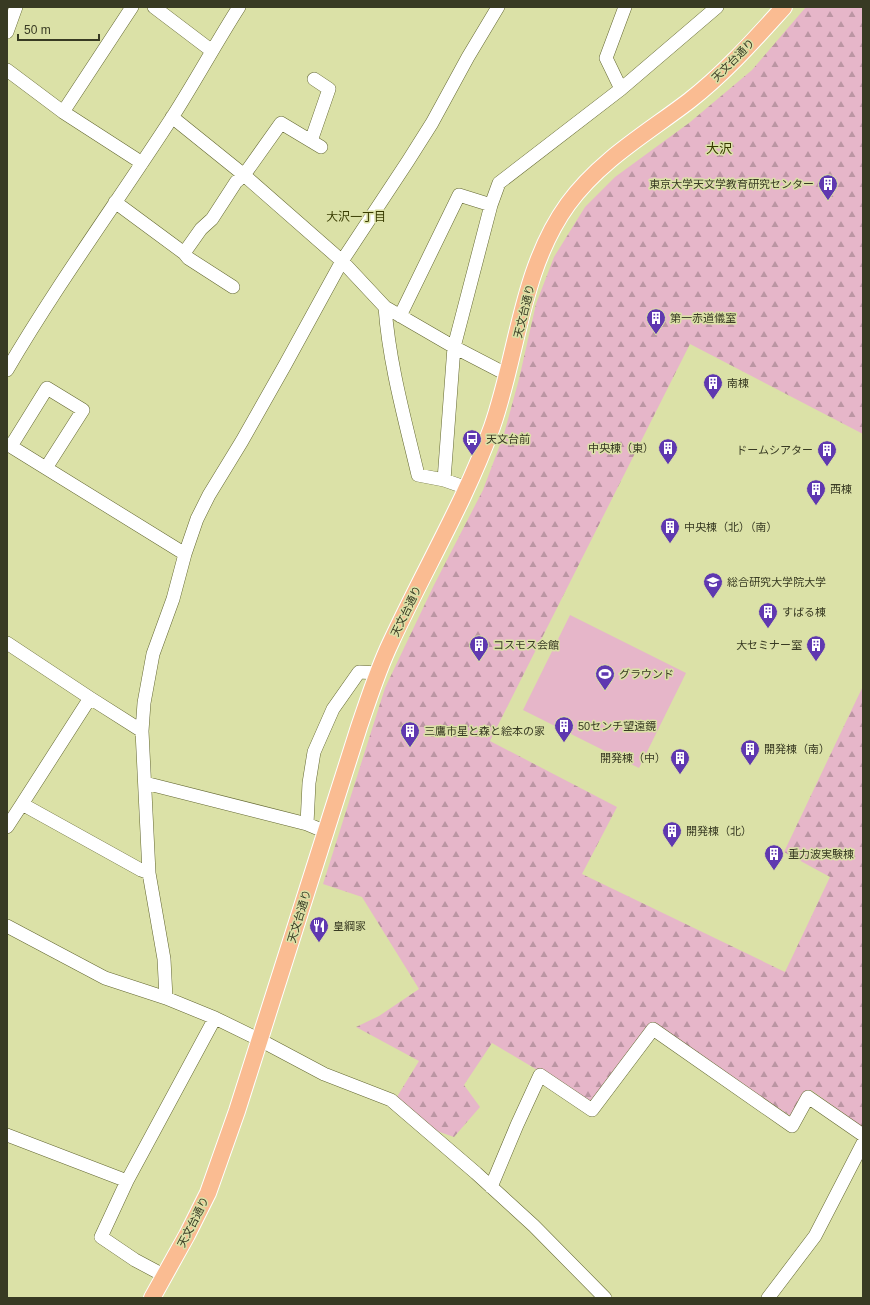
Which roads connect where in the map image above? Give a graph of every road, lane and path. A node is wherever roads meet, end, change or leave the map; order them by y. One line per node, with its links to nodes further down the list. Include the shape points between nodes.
1 (16, 7): 9 (street)
2 (132, 7): 14 (street)
3 (154, 7): 10 (street)
4 (239, 7): 10 (street)
5 (498, 7): 21 (street, via 420,142)
6 (625, 7): 13 (street, via 606,58)
7 (717, 7): 13 (street)
8 (784, 7): 27 (main road, 天文台通り, via 718,77 601,168 568,204 536,263)
9 (7, 32)
10 (212, 51): 15 (street)
11 (7, 70): 14 (street)
12 (314, 79): 17 (street, via 329,89 316,144 281,122)
13 (621, 89): 19 (street, via 499,183)
14 (63, 112): 16 (street)
15 (172, 117): 16 (street); 17 (street)
16 (142, 163): 18 (street)
17 (244, 175): 20 (street, via 236,182 212,219 201,229); 21 (street)
18 (115, 202): 20 (street); 26 (street)
19 (491, 205): 24 (street, via 459,195); 25 (street)
20 (184, 253): 22 (street)
21 (342, 261): 23 (street); 32 (street, via 286,366 209,495)
22 (233, 287)
23 (385, 307): 24 (street); 30 (street, via 399,392 418,475)
24 (400, 316): 25 (street)
25 (454, 347): 27 (street); 30 (street)
26 (7, 370)
27 (508, 375): 31 (main road, 天文台通り, via 492,426)
28 (9, 445): 29 (street); 29 (street, via 47,388 82,410)
29 (46, 468): 32 (street)
30 (444, 480): 31 (street)
31 (467, 488): 34 (main road, 天文台通り)
32 (184, 554): 36 (street, via 175,592 153,654)
33 (7, 643): 35 (street)
34 (378, 673): 39 (street, via 359,672 333,709 314,752); 41 (main road, 天文台通り)
35 (90, 698): 36 (street); 38 (street)
36 (142, 731): 37 (street)
37 (145, 782): 39 (street); 42 (street)
38 (22, 804): 40 (street); 42 (street)
39 (307, 824): 41 (street)
40 (7, 827)
41 (326, 832): 46 (main road, 天文台通り)
42 (149, 873): 44 (street, via 164,959)
43 (7, 926): 44 (street, via 105,978)
44 (166, 998): 45 (street)
45 (215, 1018): 46 (street); 50 (street)
46 (260, 1040): 51 (street, via 324,1074 391,1100); 52 (main road, 天文台通り, via 208,1193)
47 (7, 1135): 50 (street)
48 (863, 1135): 51 (street, via 808,1097 792,1126 653,1029 592,1110 540,1075)
49 (863, 1143): 55 (street, via 815,1236)
50 (127, 1181): 52 (street, via 101,1237)
51 (491, 1187): 54 (street, via 534,1226)
52 (165, 1276): 53 (main road, 天文台通り)
53 (152, 1298)
54 (605, 1298)
55 (768, 1298)

